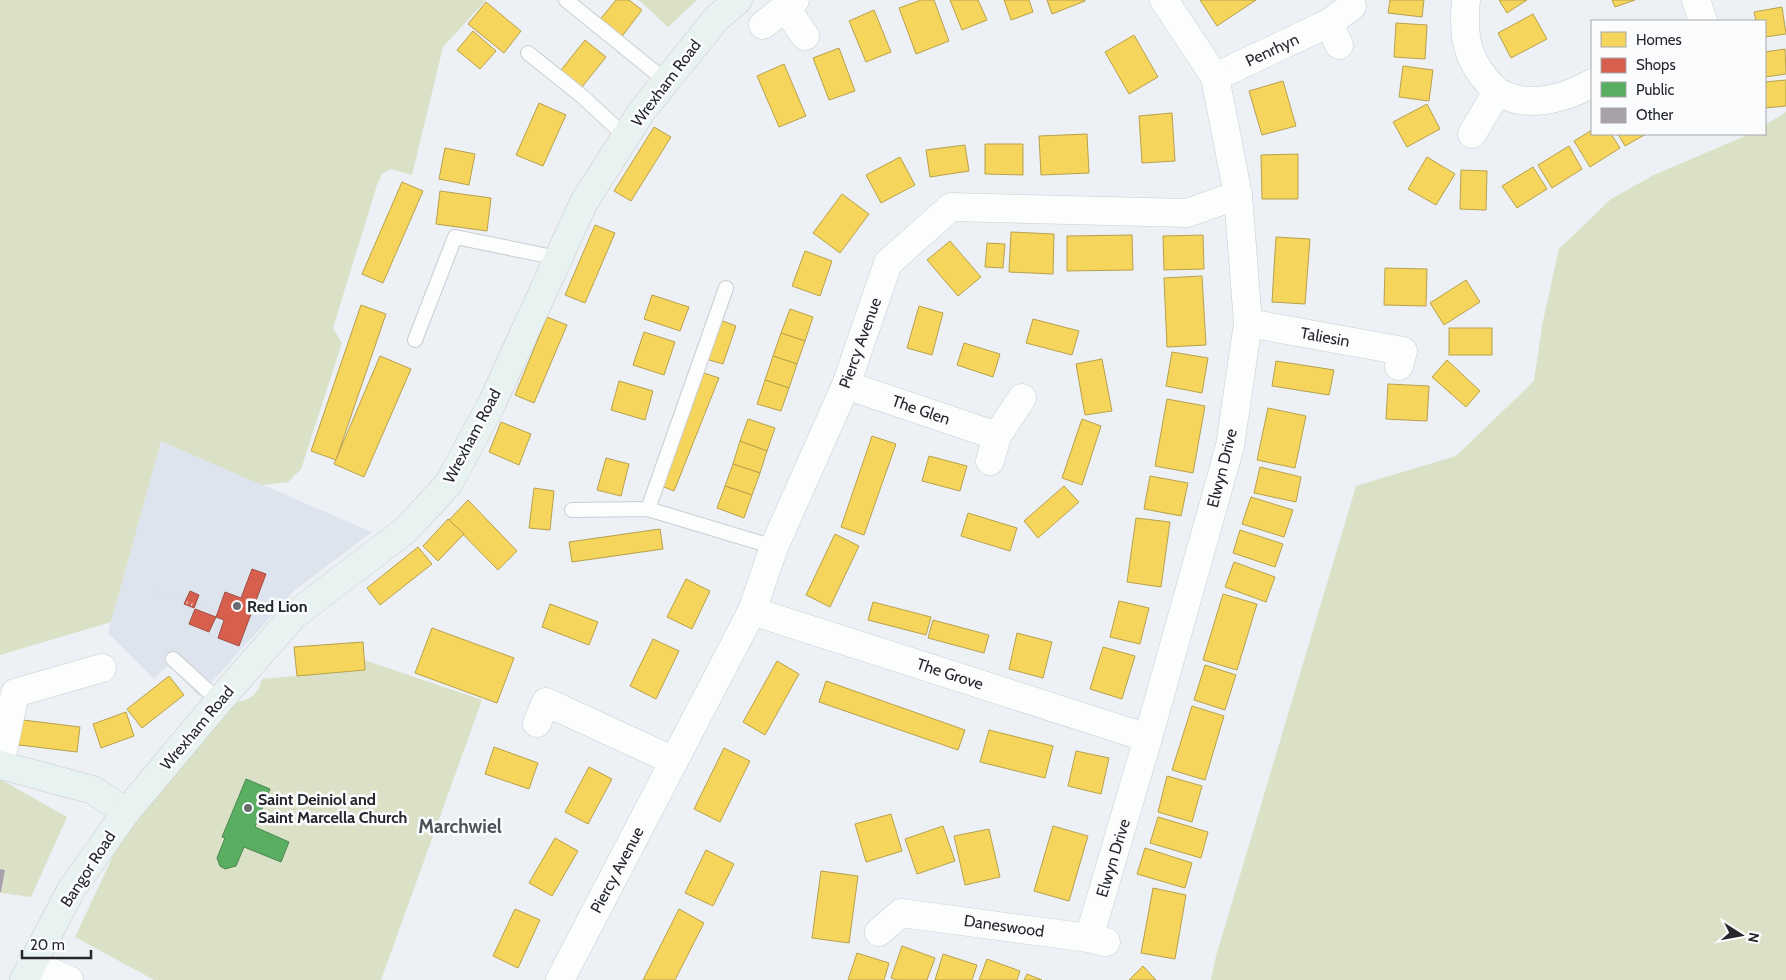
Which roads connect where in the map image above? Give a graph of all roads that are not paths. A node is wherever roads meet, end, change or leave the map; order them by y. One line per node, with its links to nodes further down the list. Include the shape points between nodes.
1 (566, 0): 13 (lane)
2 (738, 0): 13 (main road, Wrexham Road, via 716,19)
3 (1164, 0): 12 (street, Elwyn Drive)
4 (1466, 0): 15 (street, via 1463,27 1471,58 1483,78)
5 (1696, 0): 8 (street)
6 (790, 3): 9 (street); 10 (street)
7 (1352, 6): 12 (street, Penrhyn, via 1334,34)
8 (1703, 20)
9 (763, 25)
10 (805, 36)
11 (528, 53): 17 (lane)
12 (1214, 77): 18 (street, Elwyn Drive)
13 (666, 81): 17 (main road, Wrexham Road)
14 (1591, 84): 15 (street, via 1552,99 1520,100)
15 (1498, 92): 16 (street)
16 (1472, 134)
17 (626, 137): 19 (main road, Wrexham Road, via 584,202)
18 (1238, 195): 21 (street, Elwyn Drive); 24 (street, Piercy Avenue, via 1187,213 951,207 888,264)
19 (558, 258): 22 (lane, via 455,237); 32 (main road, Wrexham Road, via 492,403 449,483 406,530 294,615)
20 (726, 288): 26 (lane)
21 (1248, 324): 23 (street, Taliesin); 34 (street, Elwyn Drive, via 1230,446)
22 (415, 340)
23 (1402, 351)
24 (846, 384): 25 (street, The Glen, via 993,448); 28 (street, Piercy Avenue)
25 (1022, 398)
26 (648, 508): 27 (lane); 28 (lane)
27 (572, 510)
28 (774, 547): 29 (street, Piercy Avenue)
29 (752, 611): 34 (street, The Grove); 35 (street, Piercy Avenue)
30 (173, 659): 32 (lane)
31 (102, 668): 36 (street, via 10,686)
32 (219, 701): 37 (main road, Wrexham Road)
33 (537, 723): 35 (street, via 546,702)
34 (1148, 738): 39 (street, Elwyn Drive)
35 (674, 761): 42 (street, Piercy Avenue)
36 (0, 765): 37 (main road, via 93,790)
37 (126, 812): 40 (main road, Bangor Road, via 71,890)
38 (879, 932): 39 (street, Daneswood, via 901,902)
39 (1097, 940)
40 (27, 972): 41 (street)
41 (69, 980)
42 (560, 980)

